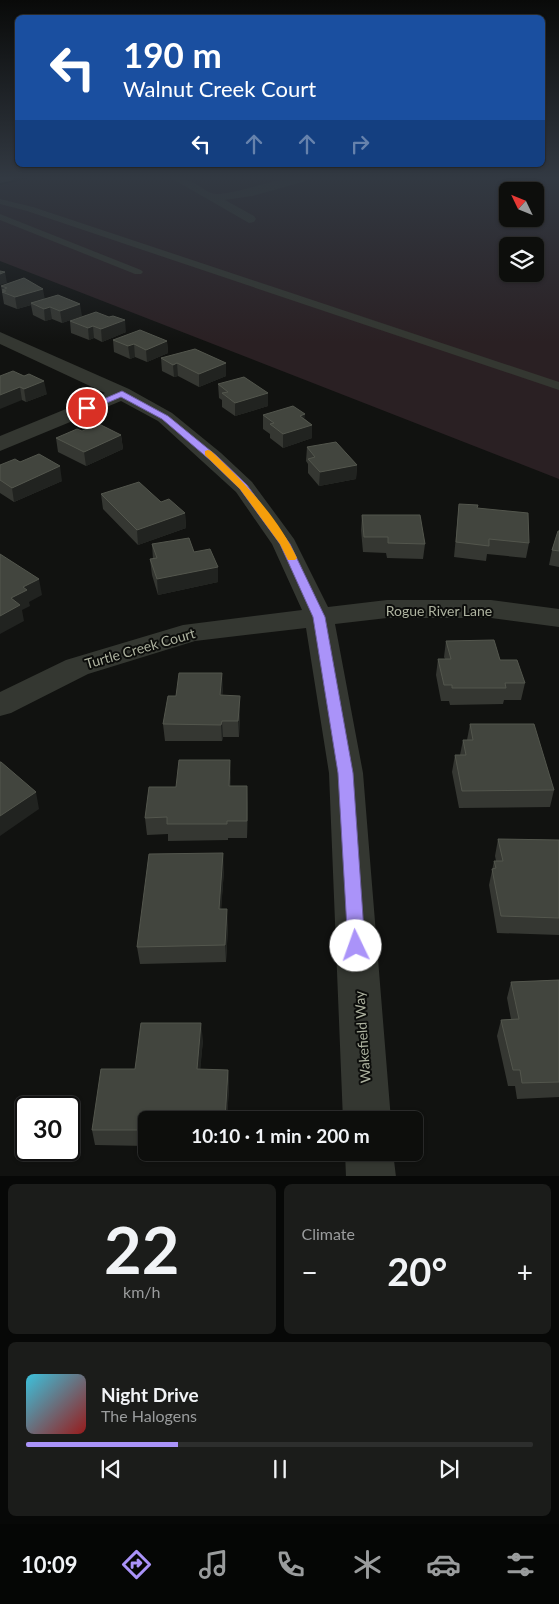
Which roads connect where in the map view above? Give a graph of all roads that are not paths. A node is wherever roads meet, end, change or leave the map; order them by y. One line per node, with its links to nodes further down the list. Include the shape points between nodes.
1 (40, 233): 3 (lane)
2 (101, 233): 5 (lane)
3 (138, 272)
4 (0, 336): 6 (street, Wakefield Way)
5 (559, 386)
6 (122, 393): 7 (street); 8 (street, Wakefield Way, via 165,417 244,487 285,544)
7 (0, 444)
8 (319, 617): 9 (street, Rogue River Lane, via 386,609 491,609); 10 (street, Turtle Creek Court, via 192,632 76,667); 11 (street, Wakefield Way, via 346,773)
9 (559, 618)
10 (0, 705)
11 (366, 1111)
12 (370, 1161): 13 (street)
13 (371, 1176)

